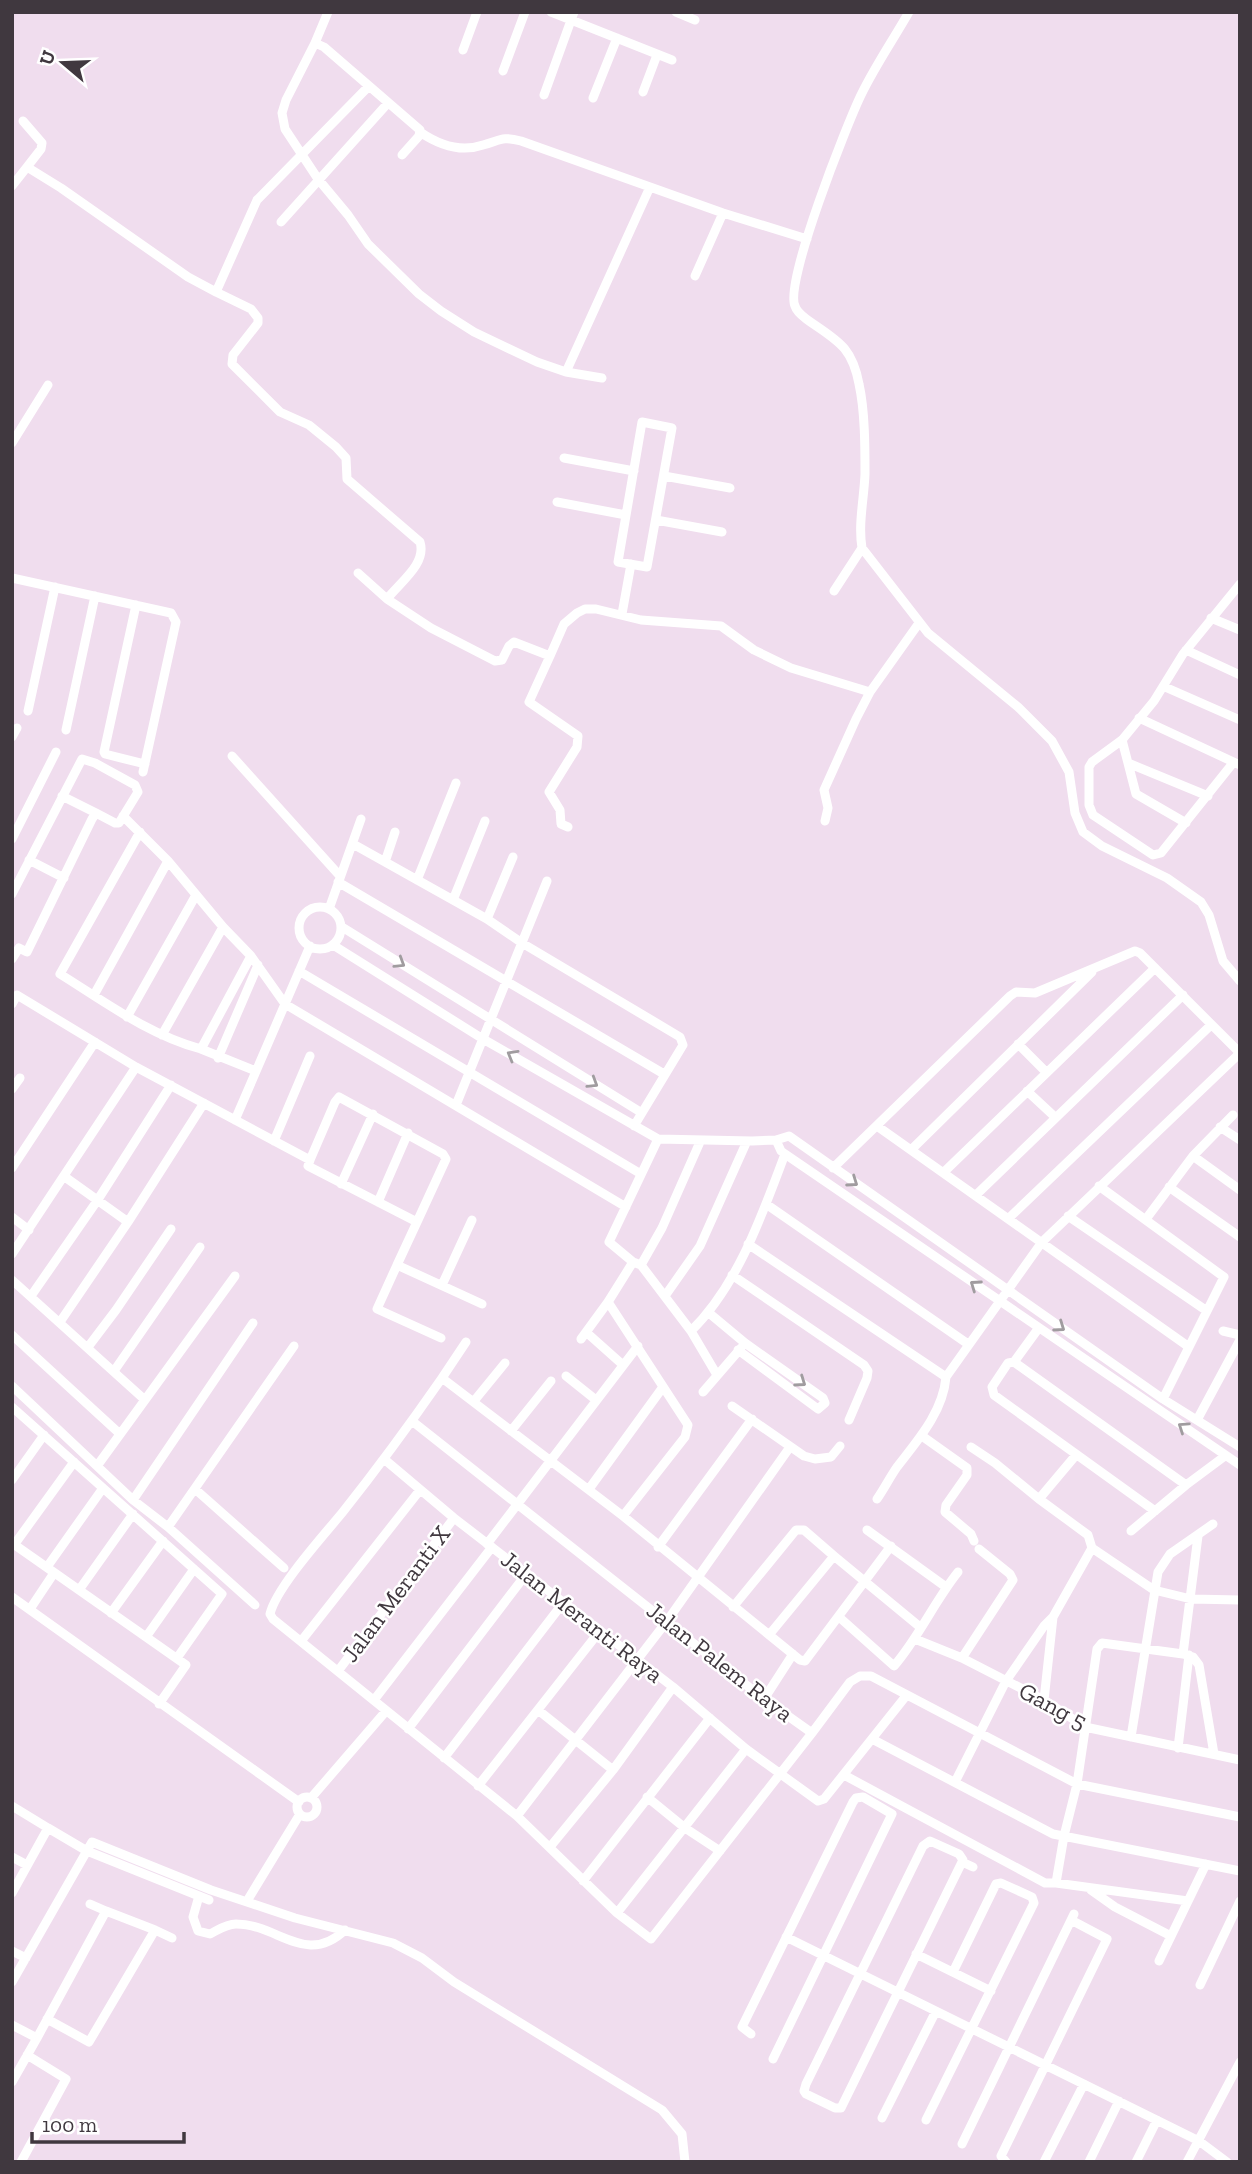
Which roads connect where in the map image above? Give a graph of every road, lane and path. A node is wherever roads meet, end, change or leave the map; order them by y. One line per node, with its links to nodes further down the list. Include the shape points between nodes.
1 (328, 12): 10 (street)
2 (477, 12): 11 (street)
3 (525, 12): 14 (street)
4 (551, 12): 7 (street)
5 (676, 12): 8 (street)
6 (909, 12): 30 (street, via 853,113)
7 (573, 16): 9 (street); 17 (street)
8 (695, 20)
9 (617, 37): 12 (street); 18 (street)
10 (315, 43): 15 (street); 22 (street, via 282,113 285,129)
11 (463, 50)
12 (657, 55): 13 (street); 16 (street)
13 (672, 60)
14 (503, 72)
15 (369, 86): 19 (street); 22 (street)
16 (643, 92)
17 (544, 95)
18 (593, 98)
19 (388, 103): 21 (street); 25 (street)
20 (23, 121): 24 (street, via 42,143)
21 (420, 132): 23 (street); 27 (street, via 432,141 459,148 514,139)
22 (300, 154): 25 (street); 32 (street, via 257,200)
23 (401, 155)
24 (27, 167): 26 (street); 32 (street)
25 (318, 179): 29 (street); 33 (street, via 368,244 441,312 495,342)
26 (12, 186)
27 (650, 187): 28 (street); 33 (street)
28 (723, 213): 30 (street); 31 (street)
29 (281, 222)
30 (807, 239): 45 (street, via 793,303 801,315 848,350 860,388 865,474)
31 (695, 276)
32 (216, 292): 54 (street, via 251,309 258,318 232,356 232,364 280,412 304,422 335,447 346,458 347,479 420,542 422,554 414,568)
33 (566, 372): 34 (street)
34 (602, 378)
35 (48, 385): 36 (street)
36 (12, 443)
37 (564, 458): 38 (street)
38 (634, 471): 39 (street, via 642,422 672,428); 42 (street)
39 (664, 476): 40 (street); 43 (street)
40 (730, 488)
41 (557, 502): 42 (street)
42 (626, 515): 46 (street, via 618,562)
43 (656, 520): 44 (street); 46 (street, via 648,567)
44 (722, 532)
45 (862, 548): 52 (street); 58 (street)
46 (631, 564): 56 (street)
47 (358, 573): 54 (street)
48 (13, 578): 49 (street); 51 (street)
49 (55, 587): 53 (street); 65 (street)
50 (1239, 587): 57 (street)
51 (12, 589)
52 (834, 591)
53 (95, 596): 55 (street); 68 (street)
54 (387, 599): 61 (street, via 495,661 502,660 514,642)
55 (136, 605): 55 (street, via 104,752 144,768 176,622 171,613)
56 (622, 614): 61 (street, via 590,609 577,613 564,624); 64 (street, via 721,626 754,650 791,668)
57 (1211, 618): 59 (street); 60 (street)
58 (919, 623): 64 (street); 75 (street, via 1052,741 1066,763)
59 (1240, 630)
60 (1186, 650): 62 (street); 63 (street)
61 (550, 656): 85 (street, via 529,702 578,736 577,747 549,792 560,810 561,824)
62 (1240, 675)
63 (1165, 687): 66 (street); 67 (street)
64 (870, 692): 83 (street, via 824,790)
65 (28, 710)
66 (1139, 719): 69 (street); 73 (street)
67 (1240, 720)
68 (66, 730)
69 (1122, 740): 72 (street); 78 (street, via 1089,767)
70 (56, 752): 88 (street)
71 (232, 756): 95 (street)
72 (1128, 763): 77 (street); 84 (street, via 1136,794)
73 (1237, 764): 77 (street)
74 (457, 783): 96 (street)
75 (1073, 788): 78 (street); 116 (street, via 1077,820 1088,836 1167,878 1201,902 1223,961)
76 (62, 796): 79 (street); 80 (street, via 84,758 137,788); 91 (street)
77 (1208, 796): 84 (street)
78 (1089, 805): 84 (street, via 1097,820 1153,855 1161,853)
79 (96, 813): 80 (street, via 118,824); 94 (street)
80 (123, 816): 86 (street)
81 (361, 819): 89 (street)
82 (485, 821): 100 (street)
83 (825, 821)
84 (1186, 823)
85 (568, 827)
86 (140, 832): 92 (street); 118 (street, via 60,974)
87 (395, 832): 93 (street)
88 (12, 839)
89 (353, 844): 93 (street); 95 (street)
90 (513, 857): 102 (street)
91 (29, 860): 94 (street); 98 (street)
92 (168, 862): 99 (street); 118 (street)
93 (385, 862): 96 (street)
94 (64, 878): 107 (street, via 27,952)
95 (339, 879): 101 (street); 115 (street)
96 (417, 880): 100 (street)
97 (547, 881): 105 (street)
98 (12, 894)
99 (196, 895): 103 (street); 122 (street)
100 (453, 900): 102 (street)
101 (329, 909): 104 (street); 108 (street, via 312,908 304,915 300,934)
102 (487, 919): 105 (street)
103 (223, 927): 109 (street); 125 (street)
104 (342, 927): 106 (street); 123 (street, one-way to 123)
105 (522, 943): 115 (street); 136 (street, via 680,1037 683,1045)
106 (333, 945): 108 (street, via 324,949); 126 (street)
107 (15, 946): 110 (street)
108 (310, 946): 114 (street)
109 (251, 956): 111 (street); 129 (street)
110 (12, 959)
111 (258, 965): 121 (street); 131 (street)
112 (1155, 968): 113 (street, via 1135,951); 119 (street); 135 (street)
113 (1096, 969): 128 (street); 149 (street, via 1035,993 1016,992)
114 (299, 971): 121 (street); 134 (street)
115 (506, 981): 123 (street); 136 (street)
116 (1240, 981)
117 (15, 993): 120 (street); 127 (street)
118 (94, 995): 122 (street)
119 (1183, 995): 124 (street); 146 (street)
120 (12, 1004)
121 (285, 1004): 133 (street); 142 (street)
122 (127, 1017): 125 (street)
123 (491, 1020): 126 (street); 143 (street, one-way to 143)
124 (1211, 1025): 168 (street, via 1240,1053); 178 (street)
125 (162, 1035): 129 (street)
126 (483, 1037): 134 (street); 148 (street, one-way to 126)
127 (94, 1042): 132 (street); 162 (street)
128 (1018, 1044): 135 (street); 158 (street)
129 (201, 1049): 131 (street)
130 (310, 1056): 153 (street)
131 (218, 1058): 133 (street)
132 (136, 1067): 138 (street); 166 (street)
133 (256, 1071): 147 (street)
134 (469, 1071): 142 (street); 165 (street)
135 (1046, 1072): 140 (street)
136 (664, 1074): 143 (street)
137 (20, 1078): 139 (street)
138 (171, 1085): 141 (street); 172 (street)
139 (12, 1089)
140 (1027, 1091): 146 (street); 164 (street)
141 (204, 1104): 147 (street); 181 (street)
142 (456, 1105): 175 (street)
143 (642, 1112): 148 (street)
144 (373, 1114): 151 (street); 161 (street, via 337,1099); 167 (street)
145 (1233, 1115): 150 (street)
146 (1055, 1117): 171 (street)
147 (235, 1120): 153 (street)
148 (634, 1126): 152 (street)
149 (877, 1126): 158 (street); 163 (street)
150 (1220, 1127): 155 (street); 160 (street)
151 (408, 1133): 173 (street); 182 (street, via 446,1159)
152 (658, 1139): 157 (street); 165 (street)
153 (274, 1140): 161 (street)
154 (776, 1140): 156 (street); 159 (street); 163 (street, via 789,1136)
155 (1240, 1140)
156 (747, 1141): 157 (street); 198 (street, via 700,1246)
157 (700, 1142): 190 (street, via 662,1228)
158 (912, 1149): 164 (street)
159 (785, 1154): 174 (street); 199 (street, one-way to 159)
160 (1193, 1156): 169 (street); 170 (street)
161 (310, 1160): 167 (street, via 309,1167)
162 (12, 1168)
163 (834, 1168): 196 (street, one-way to 196)
164 (944, 1172): 171 (street)
165 (641, 1174): 175 (street)
166 (65, 1177): 172 (street); 184 (street)
167 (341, 1184): 173 (street)
168 (1099, 1186): 176 (street); 179 (street)
169 (1169, 1187): 179 (street); 185 (street)
170 (1240, 1190)
171 (976, 1195): 178 (street)
172 (97, 1201): 181 (street); 197 (street)
173 (378, 1202): 182 (street)
174 (766, 1204): 187 (street); 213 (street)
175 (626, 1207): 190 (street, via 609,1242)
176 (1068, 1216): 186 (street); 202 (street)
177 (12, 1217): 184 (street)
178 (1009, 1218): 186 (street)
179 (1146, 1219): 202 (street, via 1222,1275)
180 (472, 1220): 195 (street)
181 (128, 1222): 204 (street)
182 (417, 1222): 191 (street)
183 (171, 1228): 218 (street)
184 (29, 1230): 189 (street)
185 (1240, 1237)
186 (1042, 1242): 196 (street); 217 (street)
187 (748, 1244): 192 (street); 225 (street)
188 (200, 1247): 222 (street)
189 (12, 1254)
190 (637, 1263): 198 (street); 200 (street)
191 (397, 1265): 195 (street); 211 (street, via 377,1309)
192 (732, 1275): 203 (street); 238 (street, via 864,1365 867,1378)
193 (235, 1276): 232 (street)
194 (12, 1280): 197 (street)
195 (442, 1285): 201 (street)
196 (1007, 1290): 199 (street); 231 (street, one-way to 231)
197 (31, 1296): 204 (street)
198 (665, 1296): 207 (street)
199 (999, 1302): 206 (street); 213 (street)
200 (608, 1303): 215 (street); 221 (street, via 583,1335)
201 (482, 1304)
202 (1207, 1311): 217 (street)
203 (709, 1313): 207 (street); 216 (street)
204 (60, 1322): 218 (street)
205 (253, 1323): 266 (street)
206 (1038, 1329): 219 (street); 246 (street, one-way to 206)
207 (691, 1331): 223 (street)
208 (1223, 1331): 210 (street)
209 (12, 1335): 243 (street)
210 (1240, 1337): 239 (street)
211 (442, 1338)
212 (466, 1342): 226 (street)
213 (968, 1344): 225 (street)
214 (294, 1346): 261 (street)
215 (638, 1346): 221 (street); 229 (street)
216 (741, 1347): 216 (street, one-way to 216, via 823,1398 826,1403 818,1409); 223 (street)
217 (1189, 1347): 231 (street)
218 (88, 1348): 222 (street)
219 (1014, 1362): 251 (street, via 1006,1366 992,1393); 259 (street)
220 (505, 1363): 233 (street)
221 (623, 1365): 234 (street)
222 (114, 1371): 232 (street)
223 (717, 1375): 230 (street)
224 (565, 1376): 234 (street)
225 (946, 1377): 245 (street, via 940,1404)
226 (442, 1378): 233 (street); 240 (street)
227 (551, 1381): 242 (street)
228 (12, 1386): 257 (street)
229 (663, 1387): 262 (street); 270 (street, via 686,1420 688,1431)
230 (704, 1392)
231 (1163, 1399): 239 (street)
232 (145, 1400): 243 (street)
233 (474, 1401): 242 (street)
234 (596, 1401): 254 (street)
235 (732, 1406): 237 (street)
236 (13, 1409): 244 (street)
237 (752, 1419): 248 (street); 281 (street)
238 (849, 1420)
239 (1197, 1420): 241 (street)
240 (412, 1421): 253 (street); 267 (street, Jalan Palem Raya)
241 (1212, 1430): 246 (street); 250 (street)
242 (511, 1431): 254 (street)
243 (120, 1434): 257 (street)
244 (44, 1435): 255 (street); 258 (street)
245 (922, 1436): 264 (street); 316 (street, via 967,1468 945,1512 1013,1580)
246 (1204, 1441): 252 (street)
247 (840, 1446): 248 (street, via 831,1457 822,1459 804,1456)
248 (790, 1447): 289 (street)
249 (971, 1447): 265 (street)
250 (1240, 1447)
251 (1076, 1455): 265 (street); 268 (street)
252 (1225, 1456): 256 (street); 259 (street)
253 (384, 1460): 263 (street, Jalan Meranti Raya); 310 (street, via 274,1603 270,1614)
254 (549, 1461): 262 (street); 267 (street)
255 (74, 1462): 260 (street); 278 (street)
256 (1240, 1465)
257 (97, 1466): 266 (street)
258 (12, 1480)
259 (1186, 1485): 268 (street)
260 (103, 1488): 269 (street); 286 (street)
261 (195, 1489): 273 (street); 284 (street)
262 (589, 1489): 270 (street)
263 (420, 1490): 271 (street, Jalan Meranti Raya); 310 (street)
264 (877, 1499)
265 (1039, 1499): 282 (street, via 1088,1535)
266 (133, 1500): 273 (street)
267 (518, 1503): 279 (street); 304 (street, Jalan Palem Raya)
268 (1155, 1511): 275 (street)
269 (133, 1514): 277 (street); 292 (street)
270 (623, 1516): 281 (street)
271 (454, 1518): 279 (street, Jalan Meranti Raya); 318 (street, Jalan Meranti X)
272 (1213, 1524): 276 (street)
273 (168, 1527): 298 (street)
274 (867, 1530): 280 (street)
275 (1131, 1531)
276 (1199, 1535): 293 (street, via 1165,1560); 295 (street)
277 (163, 1541): 285 (street); 301 (street)
278 (13, 1544): 286 (street)
279 (490, 1545): 288 (street, Jalan Meranti Raya); 324 (street)
280 (891, 1546): 290 (street); 291 (street)
281 (658, 1547): 289 (street)
282 (1092, 1548): 293 (street); 303 (street)
283 (834, 1556): 290 (street); 299 (street, via 804,1530 796,1530); 307 (street)
284 (284, 1568)
285 (194, 1569): 308 (street); 314 (street, via 222,1594)
286 (50, 1570): 292 (street); 300 (street)
287 (958, 1572): 291 (street)
288 (527, 1573): 297 (street, Jalan Meranti Raya); 331 (street)
289 (697, 1578): 299 (street); 304 (street)
290 (864, 1581): 302 (street); 305 (street)
291 (946, 1587): 305 (street)
292 (79, 1590): 301 (street)
293 (1154, 1590): 295 (street); 311 (street)
294 (12, 1597): 300 (street)
295 (1191, 1599): 296 (street); 313 (street)
296 (1240, 1600)
297 (563, 1603): 306 (street, Jalan Meranti Raya); 340 (street)
298 (254, 1605)
299 (733, 1607): 307 (street)
300 (30, 1609): 326 (street)
301 (111, 1612): 308 (street)
302 (839, 1617): 312 (street, via 805,1661); 317 (street)
303 (1053, 1617): 319 (street); 325 (street)
304 (667, 1620): 315 (street); 323 (street, Jalan Palem Raya)
305 (920, 1627): 309 (street)
306 (599, 1632): 315 (street, Jalan Meranti Raya); 327 (street)
307 (769, 1635): 312 (street)
308 (146, 1637): 314 (street)
309 (915, 1639): 316 (street, Gang 5); 317 (street)
310 (302, 1640): 318 (street)
311 (1146, 1650): 313 (street); 330 (street, via 1106,1643 1099,1646); 334 (street)
312 (793, 1654): 323 (street)
313 (1186, 1654): 337 (street); 339 (street, via 1199,1665)
314 (177, 1658): 326 (street, via 186,1665)
315 (636, 1658): 321 (street, Jalan Meranti Raya); 335 (street)
316 (962, 1658): 319 (street, Gang 5)
317 (894, 1666): 320 (street)
318 (338, 1671): 324 (street)
319 (1006, 1681): 325 (street, Gang 5); 333 (street)
320 (884, 1683): 322 (street, Jalan Palem Raya); 332 (street, Jalan Palem Raya, via 871,1676 855,1678)
321 (673, 1687): 329 (street, Jalan Meranti Raya); 342 (street)
322 (906, 1696): 333 (street, Jalan Palem Raya); 336 (street)
323 (764, 1699): 332 (street, Jalan Palem Raya)
324 (374, 1700): 328 (street)
325 (1044, 1700): 330 (street, Gang 5)
326 (159, 1704): 350 (street)
327 (538, 1710): 335 (street); 347 (street)
328 (386, 1711): 331 (street); 349 (street)
329 (710, 1718): 338 (street, Jalan Meranti Raya); 348 (street)
330 (1085, 1727): 334 (street, Gang 5); 346 (street)
331 (408, 1729): 340 (street)
332 (812, 1733): 343 (street)
333 (979, 1734): 345 (street); 346 (street, Jalan Palem Raya)
334 (1131, 1737): 337 (street, Gang 5)
335 (576, 1739): 342 (street); 353 (street)
336 (872, 1739): 344 (street); 345 (street)
337 (1178, 1748): 339 (street, Gang 5)
338 (746, 1749): 343 (street, Jalan Meranti Raya); 356 (street)
339 (1214, 1754): 341 (street, Gang 5)
340 (444, 1758): 347 (street)
341 (1240, 1760)
342 (613, 1770): 358 (street)
343 (780, 1773): 344 (street, Jalan Meranti Raya, via 820,1801); 360 (street)
344 (844, 1775): 370 (street, via 1045,1883)
345 (955, 1782): 357 (street)
346 (1077, 1784): 354 (street, Jalan Palem Raya); 357 (street)
347 (478, 1786): 353 (street)
348 (647, 1797): 356 (street); 368 (street)
349 (311, 1798): 350 (street); 352 (street, via 317,1807 314,1813)
350 (299, 1802): 352 (street)
351 (12, 1806): 355 (street)
352 (300, 1814): 375 (street)
353 (517, 1816): 358 (street)
354 (1240, 1817)
355 (48, 1828): 359 (street); 364 (street)
356 (685, 1828): 360 (street); 380 (street)
357 (1064, 1836): 363 (street); 370 (street)
358 (550, 1847): 368 (street)
359 (87, 1851): 367 (street, via 92,1842); 369 (street); 389 (street)
360 (720, 1851): 380 (street, via 652,1938)
361 (12, 1857): 364 (street)
362 (962, 1862): 365 (street); 387 (street); 392 (street, via 959,1854 927,1842)
363 (1206, 1864): 366 (street); 376 (street)
364 (27, 1866): 372 (street)
365 (973, 1867)
366 (1240, 1871)
367 (174, 1875): 369 (street); 375 (street)
368 (583, 1881): 380 (street)
369 (164, 1882): 373 (street)
370 (1056, 1883): 371 (street)
371 (1090, 1889): 376 (street); 383 (street)
372 (12, 1893)
373 (199, 1896): 374 (street); 382 (street, via 193,1917 198,1931 210,1934 234,1923 314,1946 329,1943)
374 (209, 1900)
375 (247, 1901): 382 (street)
376 (1188, 1901): 383 (street)
377 (1240, 1901): 394 (street)
378 (90, 1905): 379 (street)
379 (106, 1911): 381 (street); 398 (street)
380 (617, 1913)
381 (155, 1930): 384 (street); 398 (street, via 89,2042)
382 (345, 1930): 417 (street, via 393,1943 422,1958 662,2110 682,2134)
383 (1171, 1936): 390 (street)
384 (172, 1937)
385 (786, 1937): 388 (street); 388 (street, via 853,1802 863,1797 892,1814); 401 (street, via 742,2027)
386 (12, 1951): 389 (street)
387 (916, 1954): 391 (street); 396 (street)
388 (824, 1956): 392 (street); 405 (street)
389 (26, 1958): 393 (street)
390 (1159, 1961)
391 (953, 1972): 395 (street); 395 (street, via 996,1884 1001,1882 1032,1897 1034,1903)
392 (860, 1974): 396 (street); 396 (street, via 804,2089 806,2094 841,2108)
393 (12, 1982)
394 (1200, 1985)
395 (991, 1991): 400 (street)
396 (897, 1992): 397 (street)
397 (936, 2011): 400 (street); 411 (street)
398 (47, 2020): 402 (street)
399 (12, 2025): 402 (street)
400 (973, 2029): 403 (street); 412 (street)
401 (751, 2034)
402 (37, 2038): 404 (street)
403 (1009, 2047): 407 (street); 407 (street, via 1072,1917 1107,1939); 415 (street)
404 (27, 2055): 408 (street); 416 (street, via 66,2079)
405 (774, 2059)
406 (1240, 2062): 414 (street)
407 (1046, 2065): 409 (street); 418 (street, via 1001,2156)
408 (12, 2082)
409 (1084, 2084): 410 (street); 419 (street)
410 (1119, 2101): 413 (street); 420 (street)
411 (881, 2118)
412 (926, 2120)
413 (1157, 2120): 414 (street); 421 (street)
414 (1199, 2141): 422 (street); 423 (street)
415 (962, 2144)
416 (21, 2162)
417 (685, 2162)
418 (1006, 2162)
419 (1044, 2162)
420 (1089, 2162)
421 (1136, 2162)
422 (1186, 2162)
423 (1227, 2162)

